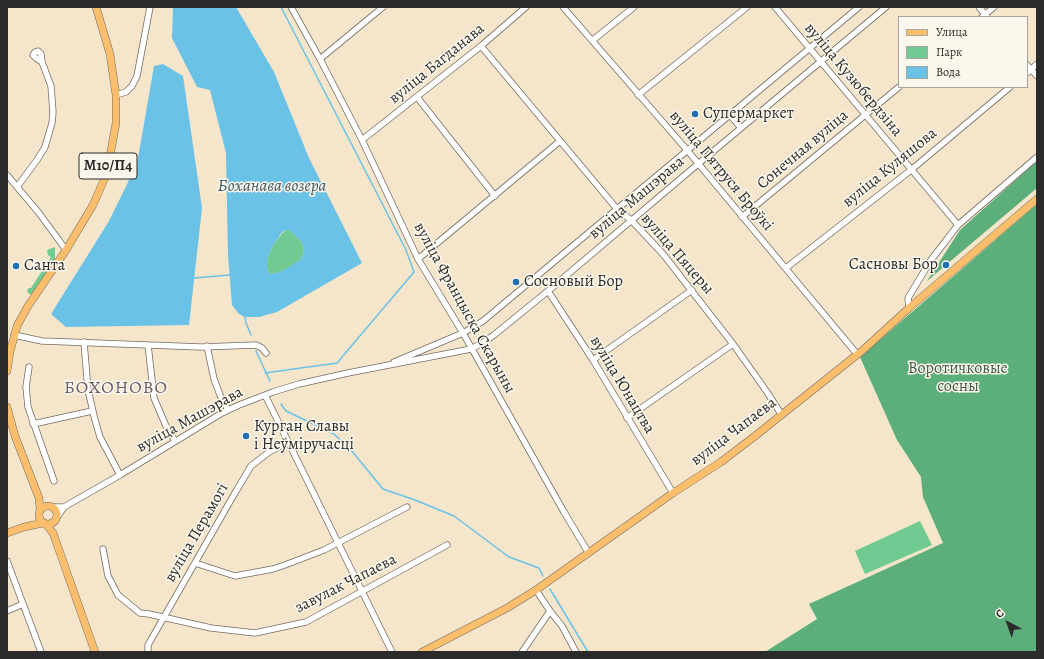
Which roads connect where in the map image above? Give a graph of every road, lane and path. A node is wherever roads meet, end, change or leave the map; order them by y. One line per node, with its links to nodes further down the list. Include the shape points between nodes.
1 (96, 7): 26 (main road, М10/П4, via 110,54)
2 (150, 7): 26 (street, via 137,76 126,92)
3 (291, 7): 18 (street)
4 (383, 7): 18 (street)
5 (526, 7): 16 (street, вуліца Багданава)
6 (563, 7): 15 (street, вуліца Пятруся Броўкі)
7 (634, 7): 15 (street)
8 (747, 7): 27 (street)
9 (775, 7): 17 (street, вуліца Кузюбердзіна)
10 (859, 7): 17 (street, вуліца Машэрава)
11 (886, 7): 20 (street, вуліца Машэрава)
12 (978, 7): 14 (street)
13 (994, 7): 14 (street)
14 (985, 16)
15 (593, 40): 27 (street, вуліца Пятруся Броўкі)
16 (481, 46): 28 (street, вуліца Багданава); 33 (street, вуліца Пяцеры)
17 (810, 49): 20 (street, вуліца Кузюбердзіна); 29 (street, вуліца Машэрава)
18 (320, 59): 32 (street, вуліца Францыска Скарыны)
19 (42, 62): 39 (street, via 51,86 52,123 45,147)
20 (820, 62): 30 (street, вуліца Кузюбердзіна); 31 (street, вуліца Машэрава)
21 (1037, 64): 22 (street)
22 (1028, 69): 23 (street)
23 (1037, 76)
24 (898, 88): 30 (street, Сонечная вуліца)
25 (1009, 88): 37 (street, вуліца Куляшова)
26 (116, 95): 46 (main road, М10/П4, via 116,123 107,173 93,205)
27 (638, 95): 34 (street, вуліца Пятруся Броўкі)
28 (417, 97): 32 (street, вуліца Багданава); 40 (street)
29 (730, 115): 31 (street); 34 (street, вуліца Машэрава)
30 (865, 115): 37 (street, вуліца Кузюбердзіна); 43 (street, Сонечная вуліца)
31 (741, 128): 36 (street, вуліца Машэрава)
32 (362, 140): 47 (street, вуліца Францыска Скарыны)
33 (560, 141): 40 (street); 42 (street, вуліца Пяцеры)
34 (687, 150): 36 (street, вуліца Пятруся Броўкі); 42 (street, вуліца Машэрава)
35 (1037, 158): 45 (street)
36 (698, 164): 43 (street, вуліца Пятруся Броўкі); 44 (street, вуліца Машэрава)
37 (911, 170): 45 (street, вуліца Кузюбердзіна); 48 (street, вуліца Куляшова)
38 (7, 175): 39 (street)
39 (17, 187): 46 (street)
40 (495, 196): 47 (street)
41 (1037, 199): 51 (main road, вуліца Чапаева)
42 (618, 209): 44 (street, вуліца Пяцеры); 52 (street, вуліца Машэрава, via 483,322)
43 (742, 217): 48 (street, вуліца Пятруся Броўкі)
44 (631, 220): 49 (street, вуліца Пяцеры); 50 (street, вуліца Машэрава)
45 (958, 226): 51 (street, via 931,260 908,298)
46 (66, 250): 53 (main road, М10/П4, via 28,306)
47 (418, 259): 52 (street, вуліца Францыска Скарыны)
48 (786, 268): 60 (street, вуліца Пятруся Броўкі)
49 (692, 290): 55 (street, вуліца Пяцеры); 61 (street)
50 (548, 291): 58 (street, вуліца Машэрава, via 494,335); 61 (street, вуліца Юнацтва)
51 (909, 308): 60 (main road, вуліца Чапаева)
52 (463, 333): 58 (street, вуліца Францыска Скарыны); 63 (street, вуліца Машэрава)
53 (14, 335): 54 (street, via 42,341); 64 (main road, М10/П4)
54 (84, 342): 56 (street); 68 (street)
55 (733, 344): 69 (street, вуліца Пяцеры); 70 (street)
56 (148, 345): 57 (street); 72 (street, via 154,398)
57 (207, 346): 59 (street, via 256,345); 67 (street, via 214,379)
58 (471, 349): 63 (street, вуліца Машэрава); 90 (street, вуліца Францыска Скарыны)
59 (266, 353)
60 (857, 354): 69 (main road, вуліца Чапаева)
61 (593, 360): 70 (street, вуліца Юнацтва)
62 (29, 367): 71 (street, via 27,396)
63 (383, 367): 65 (street, вуліца Машэрава, via 299,384)
64 (7, 371)
65 (265, 394): 67 (street, вуліца Машэрава); 73 (street)
66 (7, 407): 77 (main road, via 15,436)
67 (228, 410): 72 (street, вуліца Машэрава)
68 (92, 411): 71 (street); 74 (street, via 100,436)
69 (781, 414): 76 (main road, вуліца Чапаева, via 721,462)
70 (627, 418): 76 (street, вуліца Юнацтва)
71 (33, 424): 75 (street)
72 (174, 441): 74 (street, вуліца Машэрава)
73 (288, 442): 87 (street); 92 (street, вуліца Перамогі, via 269,452 252,466)
74 (120, 475): 79 (street, вуліца Машэрава)
75 (54, 481)
76 (673, 493): 90 (main road, вуліца Чапаева)
77 (39, 498): 78 (main road); 81 (main road)
78 (51, 506): 79 (street, вуліца Машэрава); 81 (main road); 82 (main road, via 56,510)
79 (64, 507): 82 (street, вуліца Машэрава)
80 (407, 507): 87 (street)
81 (40, 511): 83 (main road, via 39,517); 84 (main road)
82 (56, 519): 83 (main road, via 52,524); 86 (main road)
83 (44, 524): 84 (main road); 86 (main road)
84 (24, 527): 85 (main road)
85 (7, 533)
86 (53, 533): 100 (main road)
87 (338, 542): 92 (street, via 285,565 235,576); 94 (street)
88 (447, 545): 94 (street, завулак Чапаева)
89 (103, 549): 98 (street, завулак Чапаева, via 108,576 118,595 140,613)
90 (588, 552): 93 (main road, вуліца Чапаева)
91 (7, 561): 95 (street)
92 (195, 563): 98 (street, вуліца Перамогі)
93 (536, 590): 97 (street); 103 (main road, вуліца Чапаева)
94 (362, 592): 98 (street, завулак Чапаева, via 306,622 255,633 211,628); 102 (street)
95 (23, 604): 96 (street); 99 (street)
96 (7, 611)
97 (550, 611): 104 (street); 105 (street, via 562,626)
98 (164, 617): 101 (street, вуліца Перамогі, via 148,645)
99 (41, 652)
100 (95, 652)
101 (148, 652)
102 (392, 652)
103 (422, 652)
104 (522, 652)
105 (576, 652)

